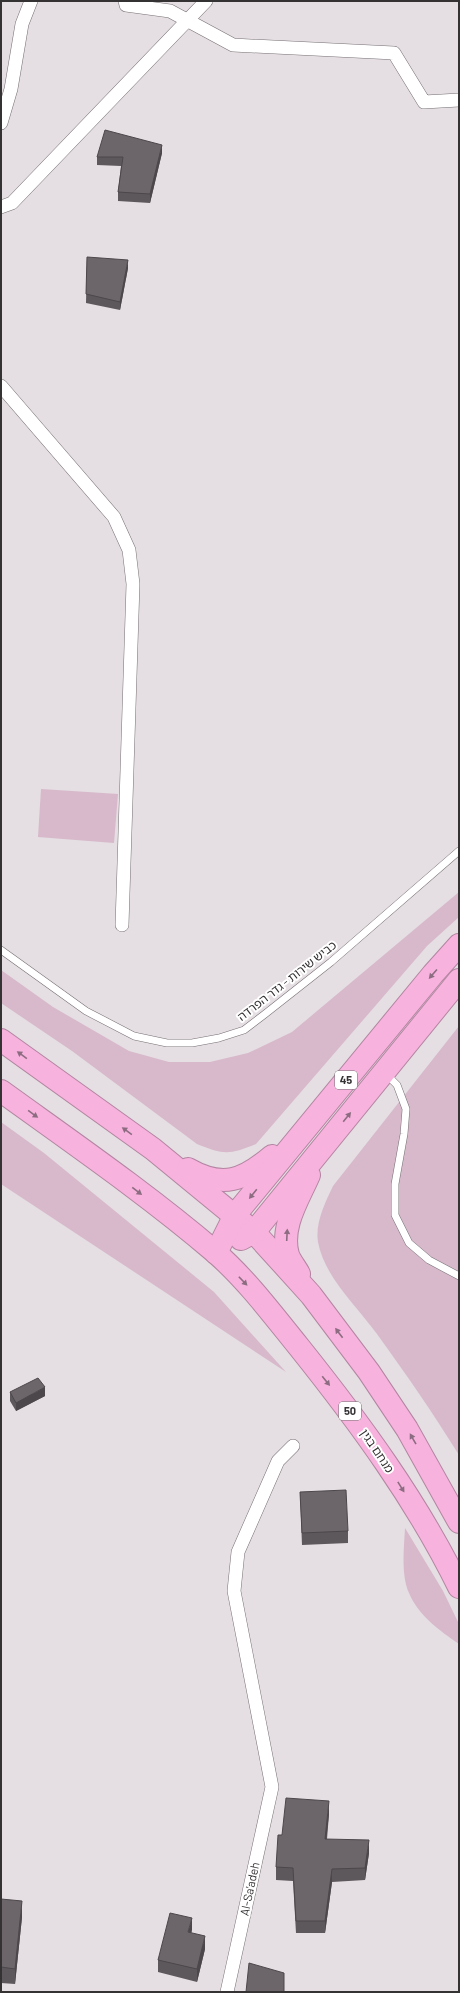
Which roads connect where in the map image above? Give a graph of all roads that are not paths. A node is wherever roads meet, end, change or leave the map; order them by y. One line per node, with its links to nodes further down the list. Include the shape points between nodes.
1 (31, 1): 6 (street, via 22,24 11,89)
2 (125, 1): 4 (street, via 126,4 170,11)
3 (206, 1): 4 (street)
4 (188, 20): 5 (street, via 233,45 394,53 424,102); 7 (street, via 12,203)
5 (459, 100)
6 (1, 123)
7 (1, 207)
8 (1, 386): 10 (street, via 114,517 129,550 132,584)
9 (459, 851): 12 (lane, כביש שירות - גדר הפרדה, via 331,962 266,1014 244,1030 219,1038 192,1043 167,1043 134,1036 86,1011)
10 (122, 925)
11 (459, 945): 17 (highway, 45, one-way to 17)
12 (1, 950)
13 (459, 980): 15 (highway, 45)
14 (1, 1040): 19 (highway, one-way to 14)
15 (384, 1071): 18 (highway, 45, one-way to 15); 23 (lane, via 397,1085 406,1109 395,1184 395,1215 409,1243 429,1260)
16 (1, 1091): 22 (highway, מנחם בגין, one-way to 22, via 116,1174)
17 (311, 1123): 19 (highway, via 256,1170 232,1180 203,1178); 20 (highway, 45, one-way to 20)
18 (322, 1147): 21 (highway, 45); 24 (highway, one-way to 18, via 288,1255 286,1236 294,1210)
19 (154, 1149): 20 (highway)
20 (235, 1215): 21 (highway); 22 (highway, 45)
21 (254, 1232): 22 (highway, 45); 24 (highway)
22 (216, 1253): 27 (highway, מנחם בגין / 50, one-way to 27, via 263,1302 379,1452 423,1522)
23 (459, 1276)
24 (312, 1296): 26 (highway, one-way to 24, via 407,1428)
25 (293, 1446): 28 (street, Al-Sa'adeh, via 278,1461 238,1552 234,1591 272,1787)
26 (459, 1522)
27 (459, 1587)
28 (227, 1992)

